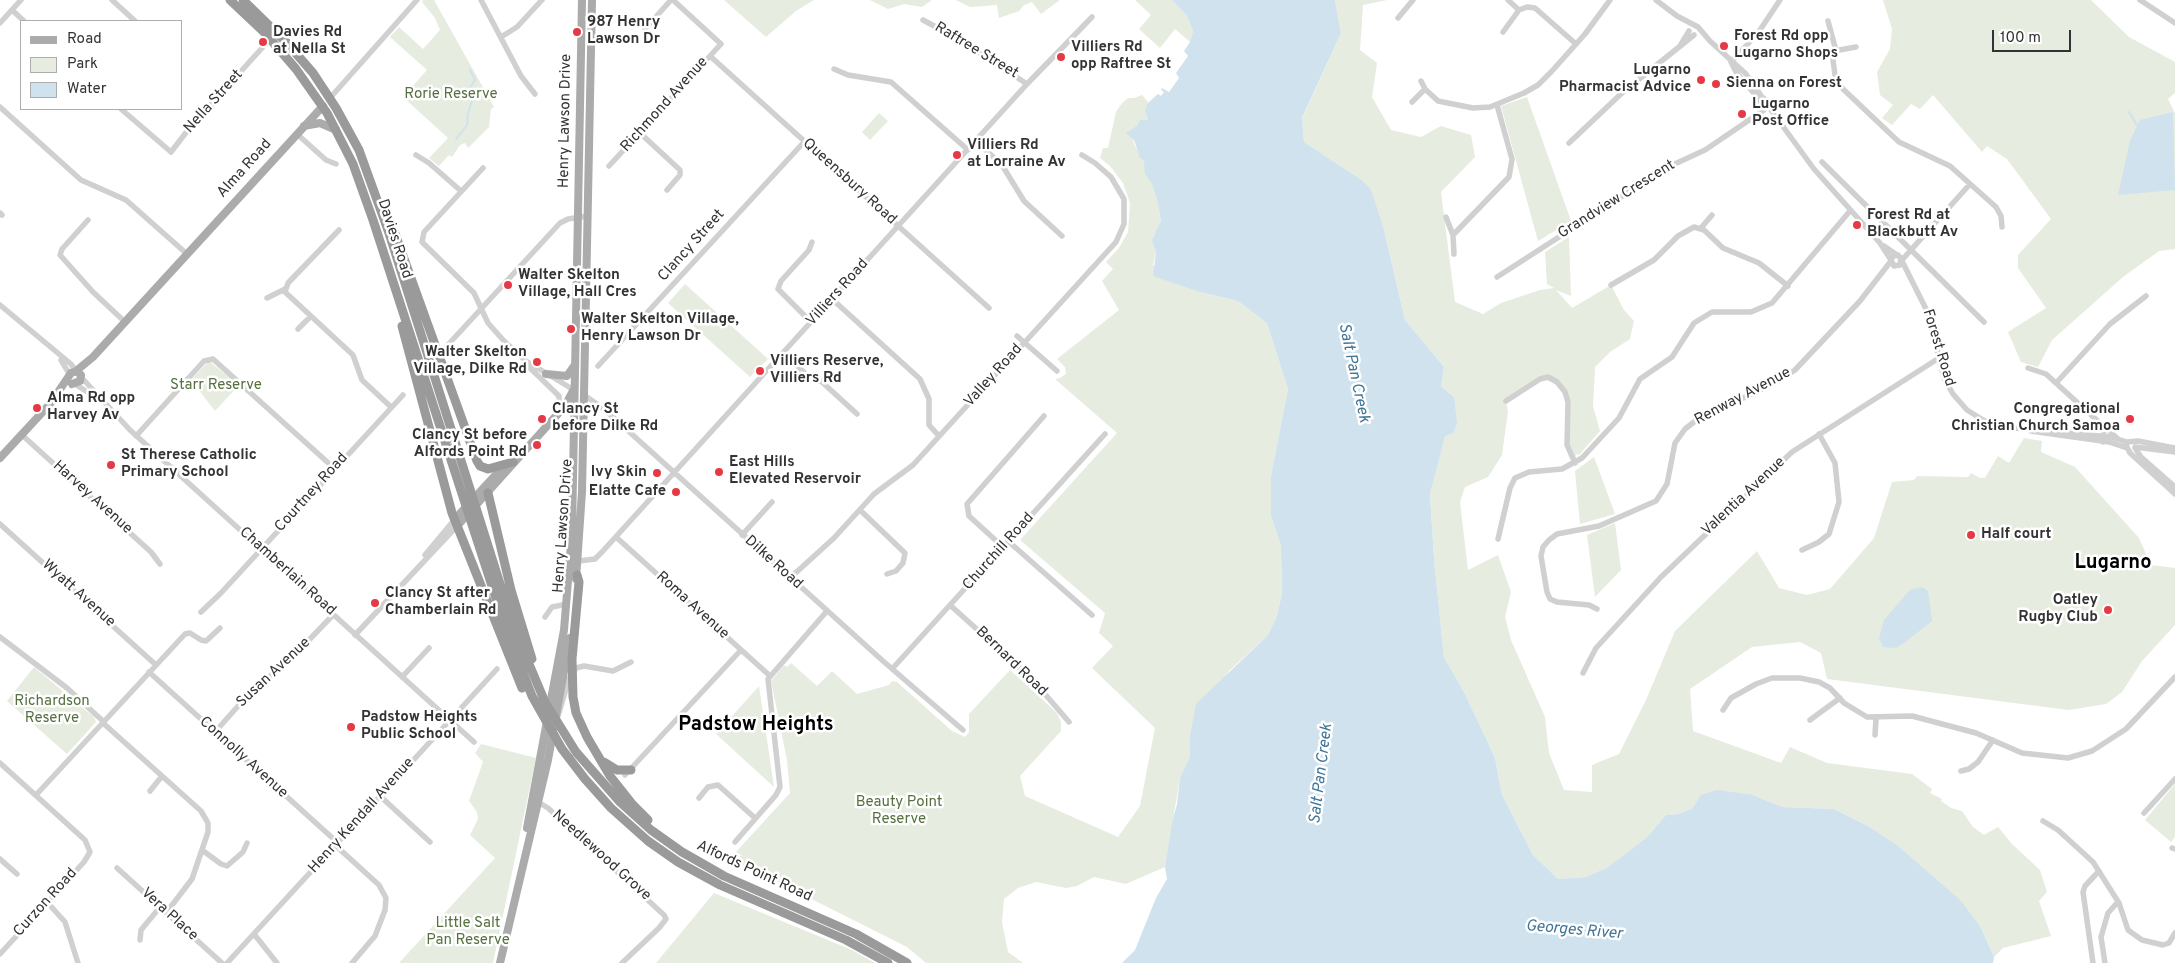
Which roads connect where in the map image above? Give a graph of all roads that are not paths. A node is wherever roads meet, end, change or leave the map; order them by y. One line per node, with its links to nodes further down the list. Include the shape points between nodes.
1 (21, 0): 17 (street)
2 (112, 0): 23 (street)
3 (230, 0): 49 (highway, Davies Road, via 274,44)
4 (242, 0): 45 (highway, Davies Road, via 295,51)
5 (417, 0): 45 (street, Alma Road)
6 (481, 0): 32 (street)
7 (542, 0): 32 (street, via 517,27)
8 (582, 0): 73 (main road, Henry Lawson Drive)
9 (592, 0): 72 (main road, Henry Lawson Drive)
10 (672, 0): 29 (street); 38 (street, Richmond Avenue, via 721,44)
11 (1412, 0): 21 (street)
12 (1508, 0): 18 (street)
13 (1610, 0): 34 (street)
14 (1656, 0): 19 (street, Forest Road)
15 (1780, 0): 39 (street, via 1758,33)
16 (2140, 0): 27 (street)
17 (12, 10): 22 (street); 26 (street)
18 (1519, 10): 30 (street); 34 (street, via 1527,6 1535,8)
19 (1677, 16): 28 (street, Forest Road); 31 (street, Forest Road)
20 (1092, 17): 42 (street, Villiers Road)
21 (1398, 18)
22 (23, 20)
23 (134, 20)
24 (923, 20): 42 (street, Raftree Street, via 972,47)
25 (1828, 20): 37 (street, via 1834,37)
26 (0, 23)
27 (2175, 23)
28 (1697, 27): 31 (street); 33 (street, Forest Road)
29 (645, 29)
30 (1504, 32)
31 (1692, 33): 33 (street, Forest Road); 58 (street)
32 (501, 37): 44 (street)
33 (1710, 41): 39 (street, Forest Road)
34 (1576, 44): 47 (street, via 1538,85)
35 (1856, 47): 37 (street)
36 (262, 48): 51 (street, Nella Street, via 188,130 172,155)
37 (1834, 52): 67 (street, via 1835,75 1843,89 1866,113 1899,142 1950,166)
38 (710, 56): 54 (street, Richmond Avenue); 57 (street, Queensbury Road)
39 (1731, 62): 50 (street, Forest Road, via 1750,79)
40 (834, 69): 59 (street, via 848,75 891,82)
41 (1421, 81): 43 (street)
42 (1027, 84): 56 (street, Villiers Road)
43 (1425, 89): 46 (street); 47 (street, via 1438,101 1453,105 1478,108)
44 (535, 94)
45 (330, 98): 49 (highway, Alma Road); 64 (highway, Davies Road)
46 (1412, 102)
47 (1497, 104): 80 (street, via 1511,154 1511,172 1503,185)
48 (0, 106): 86 (street, via 78,178 126,200)
49 (322, 106): 52 (main road, Alma Road); 53 (highway, Davies Road)
50 (1767, 107): 70 (street, Forest Road); 90 (street, Grandview Crescent, via 1705,150 1666,168)
51 (121, 110)
52 (304, 126): 53 (main road, via 320,123); 55 (main road, Alma Road)
53 (336, 130): 84 (highway, Davies Road, via 357,172)
54 (640, 133): 65 (street, Richmond Avenue); 68 (street, via 680,170 680,175)
55 (297, 134): 63 (street, via 326,160); 86 (main road, Alma Road)
56 (976, 141): 59 (street, Villiers Road); 81 (street, via 1006,169 1024,201)
57 (804, 142): 76 (street, Queensbury Road); 113 (street, Clancy Street)
58 (1569, 143)
59 (968, 150): 76 (street, Villiers Road)
60 (416, 155): 69 (street)
61 (1082, 155): 107 (street, Valley Road, via 1118,186 1125,204 1122,230 1110,248)
62 (1822, 162): 85 (street)
63 (336, 164)
64 (365, 165): 143 (highway, via 411,276 477,461 488,469); 152 (highway, Davies Road, via 409,295)
65 (609, 166)
66 (483, 168): 69 (street)
67 (1970, 184): 77 (street, via 1996,207); 85 (street)
68 (667, 190)
69 (461, 191): 100 (street, via 424,232 422,242 474,293)
70 (1850, 211): 83 (street, Forest Road); 93 (street)
71 (1712, 215): 78 (street)
72 (588, 216): 73 (street); 121 (main road, Henry Lawson Drive)
73 (578, 217): 100 (street, via 560,223); 112 (main road, Henry Lawson Drive)
74 (1446, 217): 80 (street)
75 (88, 220): 102 (street, via 57,252)
76 (898, 227): 97 (street, Villiers Road); 99 (street, Queensbury Road)
77 (2002, 227)
78 (1701, 228): 92 (street, via 1694,226 1686,230 1654,260); 93 (street, via 1718,246 1755,260)
79 (339, 230): 94 (street)
80 (1453, 235): 87 (street)
81 (1062, 236)
82 (812, 242): 103 (street, via 778,286 780,294)
83 (1880, 243): 88 (street, Forest Road); 89 (street, Forest Road)
84 (382, 247): 152 (highway, Davies Road); 152 (highway, via 386,271)
85 (1911, 250): 88 (street); 104 (street)
86 (187, 254): 102 (main road, Alma Road)
87 (1454, 254)
88 (1900, 258): 89 (street, Renway Avenue); 89 (street, via 1893,256); 91 (street, Forest Road)
89 (1893, 264): 91 (street, Forest Road); 170 (street, Renway Avenue, via 1795,370 1685,429 1675,443 1667,484 1656,501 1599,526 1558,534 1549,540 1541,556 1550,598)
90 (1497, 278)
91 (1911, 279): 110 (street, Forest Road, via 1928,313)
92 (1611, 285)
93 (1788, 286): 144 (street, via 1762,309 1751,312 1717,311 1694,323 1675,353 1640,379 1619,418)
94 (285, 289): 96 (street); 101 (street, via 288,296)
95 (2146, 296): 118 (street, via 2110,324)
96 (267, 298)
97 (832, 300): 103 (street, Villiers Road); 134 (street, via 920,379 929,399 929,425)
98 (0, 305): 117 (street, Chamberlain Road, via 58,356)
99 (989, 308)
100 (481, 309): 108 (street); 111 (street, via 494,330)
101 (311, 316): 105 (street); 123 (street, via 354,355 362,380)
102 (125, 322): 117 (main road, Alma Road)
103 (812, 322): 109 (street, Villiers Road)
104 (1984, 322)
105 (298, 329)
106 (1017, 336): 107 (street)
107 (1024, 342): 115 (street); 134 (street, Valley Road)
108 (446, 346)
109 (783, 353): 125 (street); 146 (street, Villiers Road)
110 (1939, 358): 131 (street, Valentia Avenue); 135 (street, Forest Road, via 1949,389 1967,410 1992,423 2036,434)
111 (526, 361): 116 (street); 124 (street, via 559,396)
112 (575, 364): 116 (main road, via 567,376); 119 (main road, Henry Lawson Drive)
113 (598, 366)
114 (2028, 368): 118 (street, via 2046,374)
115 (1057, 371)
116 (546, 374): 119 (street)
117 (75, 377): 132 (main road, Alma Road); 133 (street, Chamberlain Road)
118 (2056, 382): 129 (street)
119 (574, 390): 121 (main road); 124 (main road); 127 (main road, Henry Lawson Drive)
120 (403, 395): 123 (street, Courtney Road)
121 (584, 395): 146 (street, Dilke Road, via 604,409); 162 (main road, Henry Lawson Drive)
122 (1506, 401): 144 (street, via 1540,379 1548,377 1557,382 1568,402 1567,445)
123 (391, 407): 145 (street, Courtney Road)
124 (558, 413): 128 (main road)
125 (857, 414)
126 (1044, 416): 158 (street, via 967,504 969,516)
127 (574, 420): 128 (main road, via 564,414); 165 (main road, Henry Lawson Drive)
128 (551, 421): 143 (main road)
129 (2101, 424): 135 (street); 136 (street)
130 (1105, 434): 157 (street, Churchill Road)
131 (1819, 434): 160 (street, via 1835,463 1839,502 1829,534); 188 (street, Valentia Avenue, via 1792,452 1665,573 1596,648)
132 (22, 435): 141 (main road, Alma Road); 164 (street, Harvey Avenue, via 151,552)
133 (136, 436): 145 (street, via 204,361 213,359); 159 (street, Chamberlain Road)
134 (939, 436): 151 (street, Valley Road, via 908,469 874,494)
135 (2104, 439): 136 (street, Forest Road); 137 (street, Forest Road)
136 (2118, 439): 137 (street, Forest Road)
137 (2131, 446): 138 (street, Forest Road); 139 (street, Forest Road); 142 (street); 149 (street, via 2132,456)
138 (2147, 448): 140 (street, Forest Road); 142 (street)
139 (2175, 448)
140 (2175, 452)
141 (0, 458)
142 (2144, 459): 147 (street)
143 (513, 462): 148 (main road)
144 (1575, 463): 156 (street, via 1558,470 1529,472 1515,478)
145 (335, 469): 159 (street, Courtney Road)
146 (674, 473): 154 (street, Dilke Road); 155 (street, Villiers Road)
147 (2175, 487)
148 (484, 493): 152 (main road); 187 (highway)
149 (2175, 494)
150 (772, 502): 154 (street)
151 (860, 510): 161 (street, via 904,551); 167 (street, Valley Road)
152 (463, 520): 177 (street); 187 (highway); 193 (highway, Alfords Point Road); 193 (highway, via 509,657)
153 (0, 524): 182 (street, Wyatt Avenue)
154 (742, 535): 167 (street, Dilke Road)
155 (616, 537): 162 (street, Villiers Road, via 597,558); 180 (street, Roma Avenue)
156 (1498, 538)
157 (1008, 541): 158 (street, Churchill Road); 174 (street)
158 (1003, 547): 169 (street, Churchill Road)
159 (261, 549): 172 (street, Courtney Road); 173 (street, Chamberlain Road)
160 (1802, 550)
161 (905, 560): 163 (street); 166 (street, via 896,571)
162 (579, 561): 165 (main road, Henry Lawson Drive)
163 (912, 563)
164 (160, 564)
165 (573, 573): 168 (main road, Henry Lawson Drive); 186 (highway, via 579,582); 200 (main road, Henry Lawson Drive, via 570,639)
166 (887, 574)
167 (790, 578): 171 (street, Dilke Road)
168 (567, 604): 175 (street, via 552,607); 218 (main road, Henry Lawson Drive)
169 (950, 605): 184 (street, Churchill Road); 199 (street, Bernard Road, via 1032,679)
170 (1597, 609)
171 (827, 611): 184 (street, Dilke Road); 189 (street)
172 (201, 612)
173 (333, 614): 177 (street, Chamberlain Road); 202 (street, Susan Avenue)
174 (1092, 615)
175 (545, 617)
176 (220, 628): 182 (street, via 206,641 190,633 184,634)
177 (355, 634): 190 (street, Chamberlain Road)
178 (0, 637): 198 (street, via 67,688)
179 (430, 648): 190 (street)
180 (741, 650): 189 (street, Roma Avenue); 209 (street)
181 (631, 662): 186 (street, via 613,671 580,666)
182 (156, 665): 185 (street)
183 (497, 669): 196 (street, Henry Kendall Avenue)
184 (892, 669): 201 (street, Dilke Road)
185 (149, 672): 198 (street); 202 (street, Connolly Avenue)
186 (572, 672): 200 (street); 206 (highway, via 576,713)
187 (535, 674): 229 (highway, Alfords Point Road, via 552,712 576,752 603,785 670,844)
188 (1583, 674)
189 (769, 675): 220 (street, via 767,686 780,782 776,795)
190 (402, 677): 196 (street, Chamberlain Road)
191 (2175, 677): 204 (street, via 2126,729 2075,758 2022,753)
192 (1840, 698): 194 (street, via 1819,682 1772,678 1741,691); 195 (street, via 1855,712); 197 (street)
193 (531, 700): 247 (highway, Alfords Point Road, via 573,768 648,841 708,879 846,940)
194 (1723, 710)
195 (1876, 718): 203 (street); 204 (street, via 1912,716)
196 (450, 720): 205 (street, Chamberlain Road); 216 (street, Henry Kendall Avenue)
197 (1810, 720)
198 (103, 722): 210 (street); 215 (street)
199 (1069, 722)
200 (555, 726): 218 (main road, Henry Lawson Drive)
201 (963, 730)
202 (215, 732): 225 (street, Connolly Avenue)
203 (1875, 735)
204 (1993, 740): 208 (street, via 1978,762)
205 (474, 742)
206 (592, 747): 209 (highway, via 609,767); 229 (highway, via 614,782 638,811)
207 (0, 762): 215 (street)
208 (1962, 771)
209 (628, 773)
210 (162, 776): 214 (street); 226 (street, via 207,818)
211 (717, 778): 213 (street)
212 (2175, 779): 219 (street)
213 (715, 784): 217 (street, via 708,786); 220 (street)
214 (150, 791)
215 (36, 795): 232 (street, Curzon Road, via 86,840 90,852)
216 (380, 796): 222 (street); 225 (street, Henry Kendall Avenue)
217 (699, 798)
218 (536, 800): 245 (main road, Henry Lawson Drive); 246 (street, Needlewood Grove, via 666,917 659,928)
219 (2144, 813)
220 (755, 818): 223 (street)
221 (2043, 821): 230 (street, via 2058,830)
222 (430, 842)
223 (735, 842)
224 (247, 843): 226 (street, via 227,866)
225 (337, 844): 237 (street, Henry Kendall Avenue); 244 (street, Connolly Avenue, via 379,885 386,898 375,936)
226 (202, 850): 235 (street, via 192,879)
227 (0, 859): 231 (street)
228 (117, 868): 234 (street, Vera Place)
229 (715, 871): 248 (highway, Alfords Point Road, via 856,934)
230 (2099, 871): 233 (street); 249 (street, via 2083,892)
231 (16, 874)
232 (47, 902): 239 (street, Curzon Road); 240 (street, via 65,922)
233 (2119, 903): 236 (street, via 2128,930 2136,937 2163,945 2169,943); 250 (street, via 2104,922 2101,937)
234 (160, 907): 235 (street, Vera Place); 238 (street, via 141,930)
235 (166, 913): 241 (street, Vera Place)
236 (2175, 933)
237 (254, 934): 242 (street, Henry Kendall Avenue); 243 (street)
238 (140, 940)
239 (0, 954)
240 (78, 963)
241 (222, 963)
242 (227, 963)
243 (277, 963)
244 (352, 963)
245 (500, 963)
246 (622, 963)
247 (888, 963)
248 (907, 963)
249 (2093, 963)
250 (2105, 963)

